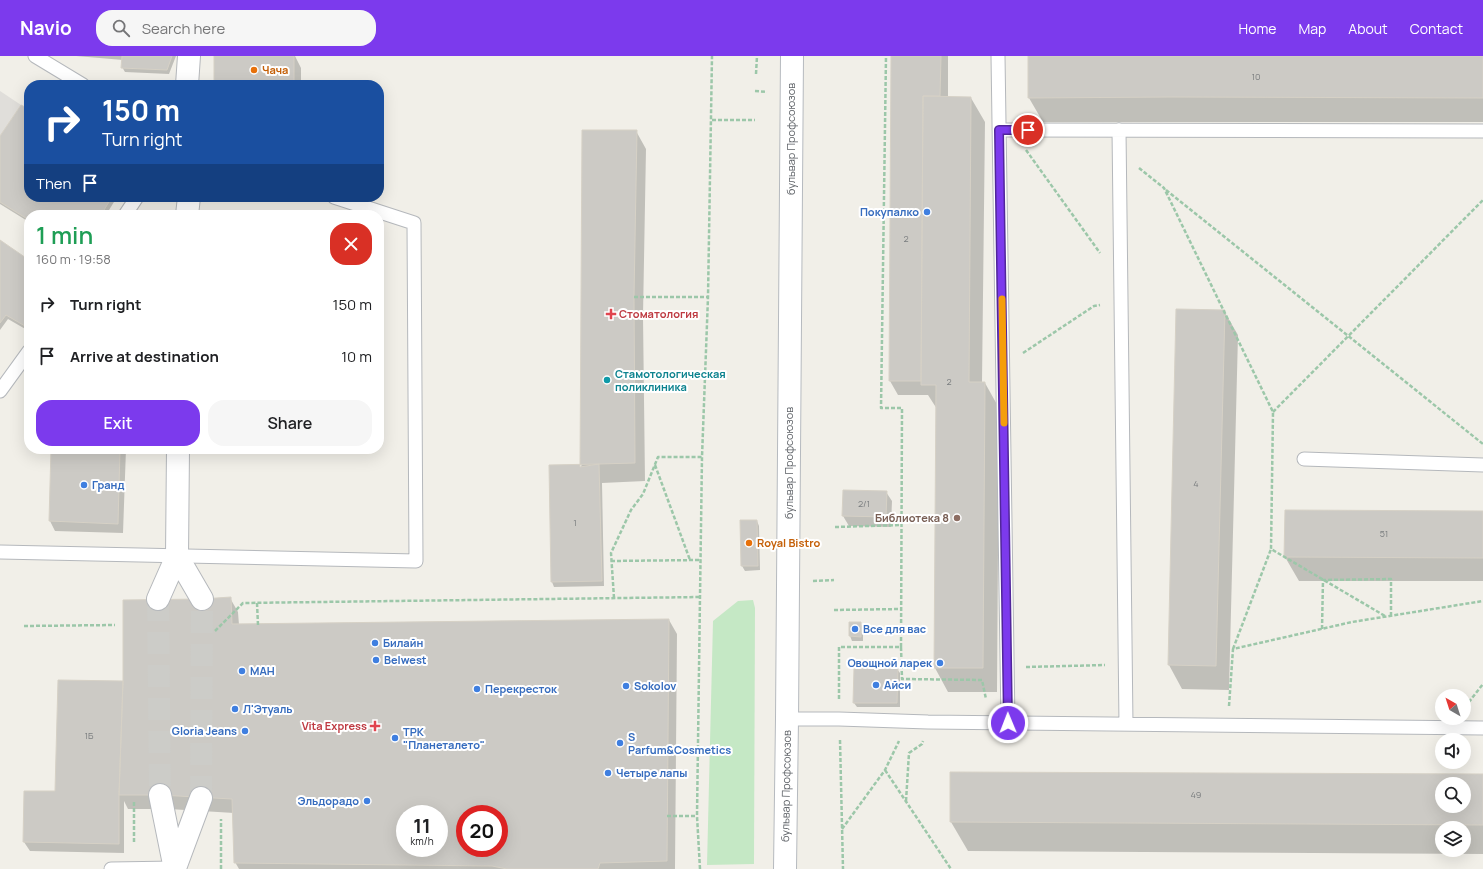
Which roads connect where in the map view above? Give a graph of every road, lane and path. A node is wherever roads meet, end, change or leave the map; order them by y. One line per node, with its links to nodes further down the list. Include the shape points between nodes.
1 (35, 56): 9 (lane)
2 (189, 56): 10 (street)
3 (712, 56): 11 (path)
4 (756, 56): 8 (path)
5 (792, 56): 68 (street, бульвар Профсоюзов)
6 (886, 56): 37 (path, via 881,408 902,408)
7 (998, 56): 13 (lane)
8 (756, 74)
9 (75, 80)
10 (187, 80)
11 (712, 120): 12 (path); 24 (path)
12 (755, 120)
13 (999, 130): 14 (lane); 28 (lane)
14 (1012, 130): 15 (lane); 22 (path)
15 (1124, 130): 16 (lane); 17 (path, via 1129,159); 22 (lane)
16 (1483, 131)
17 (1164, 188): 26 (path); 30 (path)
18 (1483, 200): 26 (path)
19 (349, 202): 20 (lane)
20 (374, 210)
21 (384, 213): 41 (lane, via 414,223 416,561)
22 (1121, 283): 25 (lane)
23 (634, 297): 24 (path)
24 (708, 297): 33 (path)
25 (1121, 303): 28 (path, via 1094,306); 63 (lane)
26 (1349, 336): 30 (path); 31 (path)
27 (24, 358): 29 (lane)
28 (1003, 366): 64 (lane)
29 (0, 391)
30 (1273, 412): 39 (path)
31 (1483, 444)
32 (178, 454): 41 (street)
33 (702, 457): 35 (path, via 658,457); 43 (path)
34 (1304, 459): 36 (lane)
35 (655, 464): 42 (path); 44 (path, via 643,494 631,510 611,552)
36 (1483, 465)
37 (902, 524): 38 (path); 52 (path)
38 (835, 527)
39 (1271, 549): 45 (path); 62 (path)
40 (0, 552): 41 (lane)
41 (177, 556): 48 (street); 49 (street)
42 (690, 560): 43 (path); 44 (path)
43 (700, 560): 46 (path)
44 (611, 561): 47 (path)
45 (1323, 580): 54 (path); 55 (path, via 1391,579); 59 (path)
46 (700, 597): 47 (path); 83 (path)
47 (614, 598): 51 (path)
48 (158, 599)
49 (202, 599)
50 (1483, 601): 55 (path)
51 (257, 603): 57 (path); 60 (path, via 243,603)
52 (901, 609): 53 (path); 61 (path)
53 (834, 610)
54 (1386, 616): 55 (path); 59 (path)
55 (1391, 616)
56 (115, 625): 58 (path)
57 (258, 625)
58 (24, 626)
59 (1322, 629): 62 (path)
60 (215, 631)
61 (901, 647): 65 (path, via 902,679); 69 (path, via 839,647)
62 (1233, 649): 74 (path)
63 (1126, 664): 64 (path); 73 (lane)
64 (1008, 668): 72 (lane)
65 (982, 680)
66 (1483, 684): 67 (path)
67 (1471, 700)
68 (787, 719): 69 (lane); 90 (street, бульвар Профсоюзов)
69 (839, 719): 70 (lane); 84 (path)
70 (908, 721): 71 (lane); 76 (path)
71 (928, 722): 72 (lane); 80 (path, via 922,744 909,752)
72 (1008, 723): 73 (lane)
73 (1126, 724): 74 (lane)
74 (1227, 725): 75 (lane)
75 (1483, 728)
76 (885, 770): 80 (path); 84 (path)
77 (160, 795): 87 (street)
78 (201, 798): 87 (street)
79 (134, 801): 85 (path)
80 (906, 801): 92 (path)
81 (221, 812): 88 (path)
82 (667, 816): 83 (path)
83 (697, 816): 89 (path)
84 (842, 830): 91 (path)
85 (134, 842)
86 (110, 869): 87 (lane)
87 (175, 869)
88 (221, 869)
89 (700, 869)
90 (785, 869)
91 (842, 869)
92 (951, 869)

